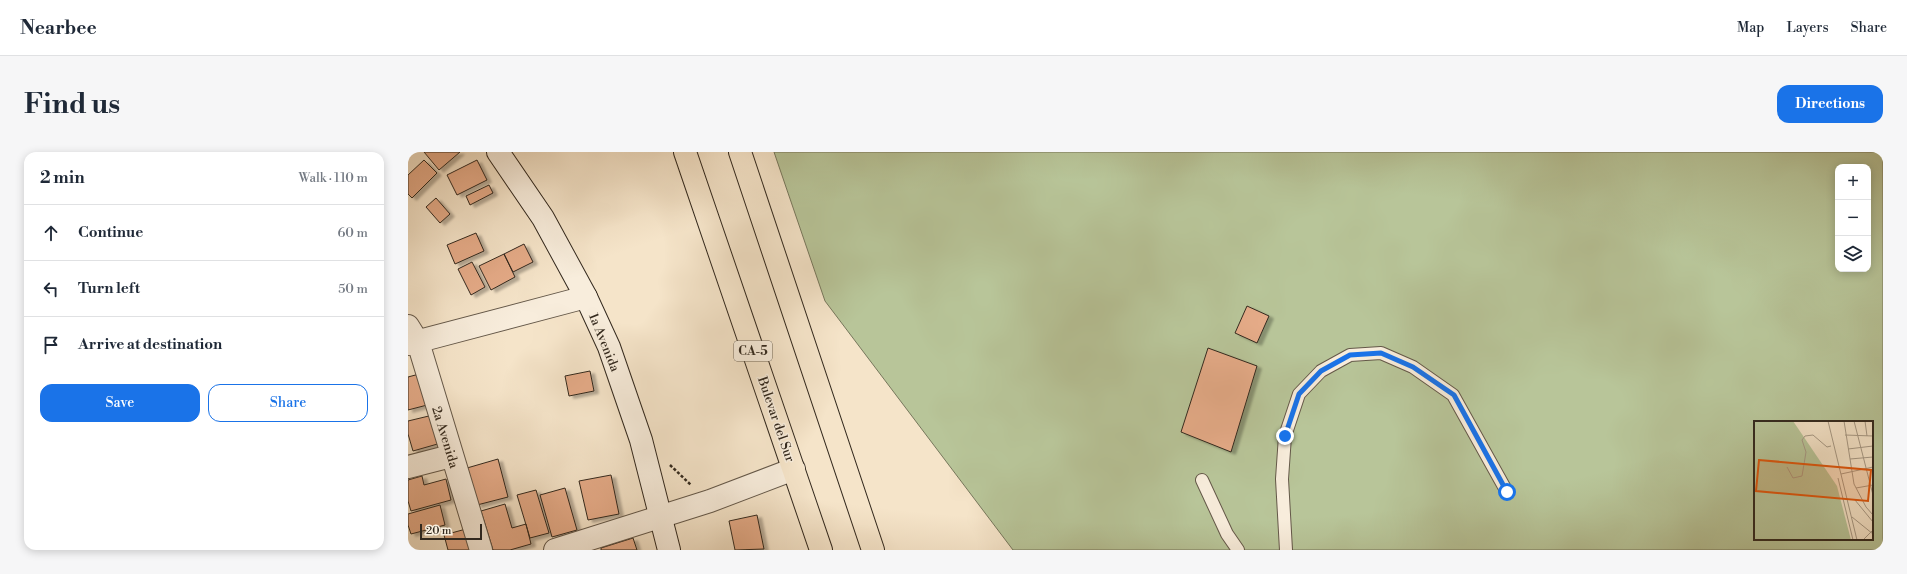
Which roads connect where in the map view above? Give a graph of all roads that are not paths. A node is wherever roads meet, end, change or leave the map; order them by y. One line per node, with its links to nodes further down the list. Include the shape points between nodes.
1 (498, 152): 4 (street, 1a Avenida, via 543,218)
2 (685, 152): 8 (highway, Bulevar del Sur / CA-5)
3 (740, 152): 16 (highway)
4 (586, 297): 5 (street); 11 (street, 1a Avenida, via 609,347 642,440)
5 (411, 337): 6 (street, 2a Avenida)
6 (451, 456): 7 (street); 12 (street, 2a Avenida)
7 (408, 467)
8 (794, 469): 11 (street); 15 (highway, Bulevar del Sur / CA-5)
9 (1202, 480): 17 (lane, via 1227,534)
10 (1507, 492): 18 (lane, via 1454,395 1413,367 1381,353 1350,355 1321,371 1299,394 1285,436 1282,479)
11 (660, 517): 13 (street); 14 (street, 1a Avenida)
12 (481, 550)
13 (555, 550)
14 (669, 550)
15 (821, 550)
16 (873, 550)
17 (1238, 550)
18 (1286, 550)

